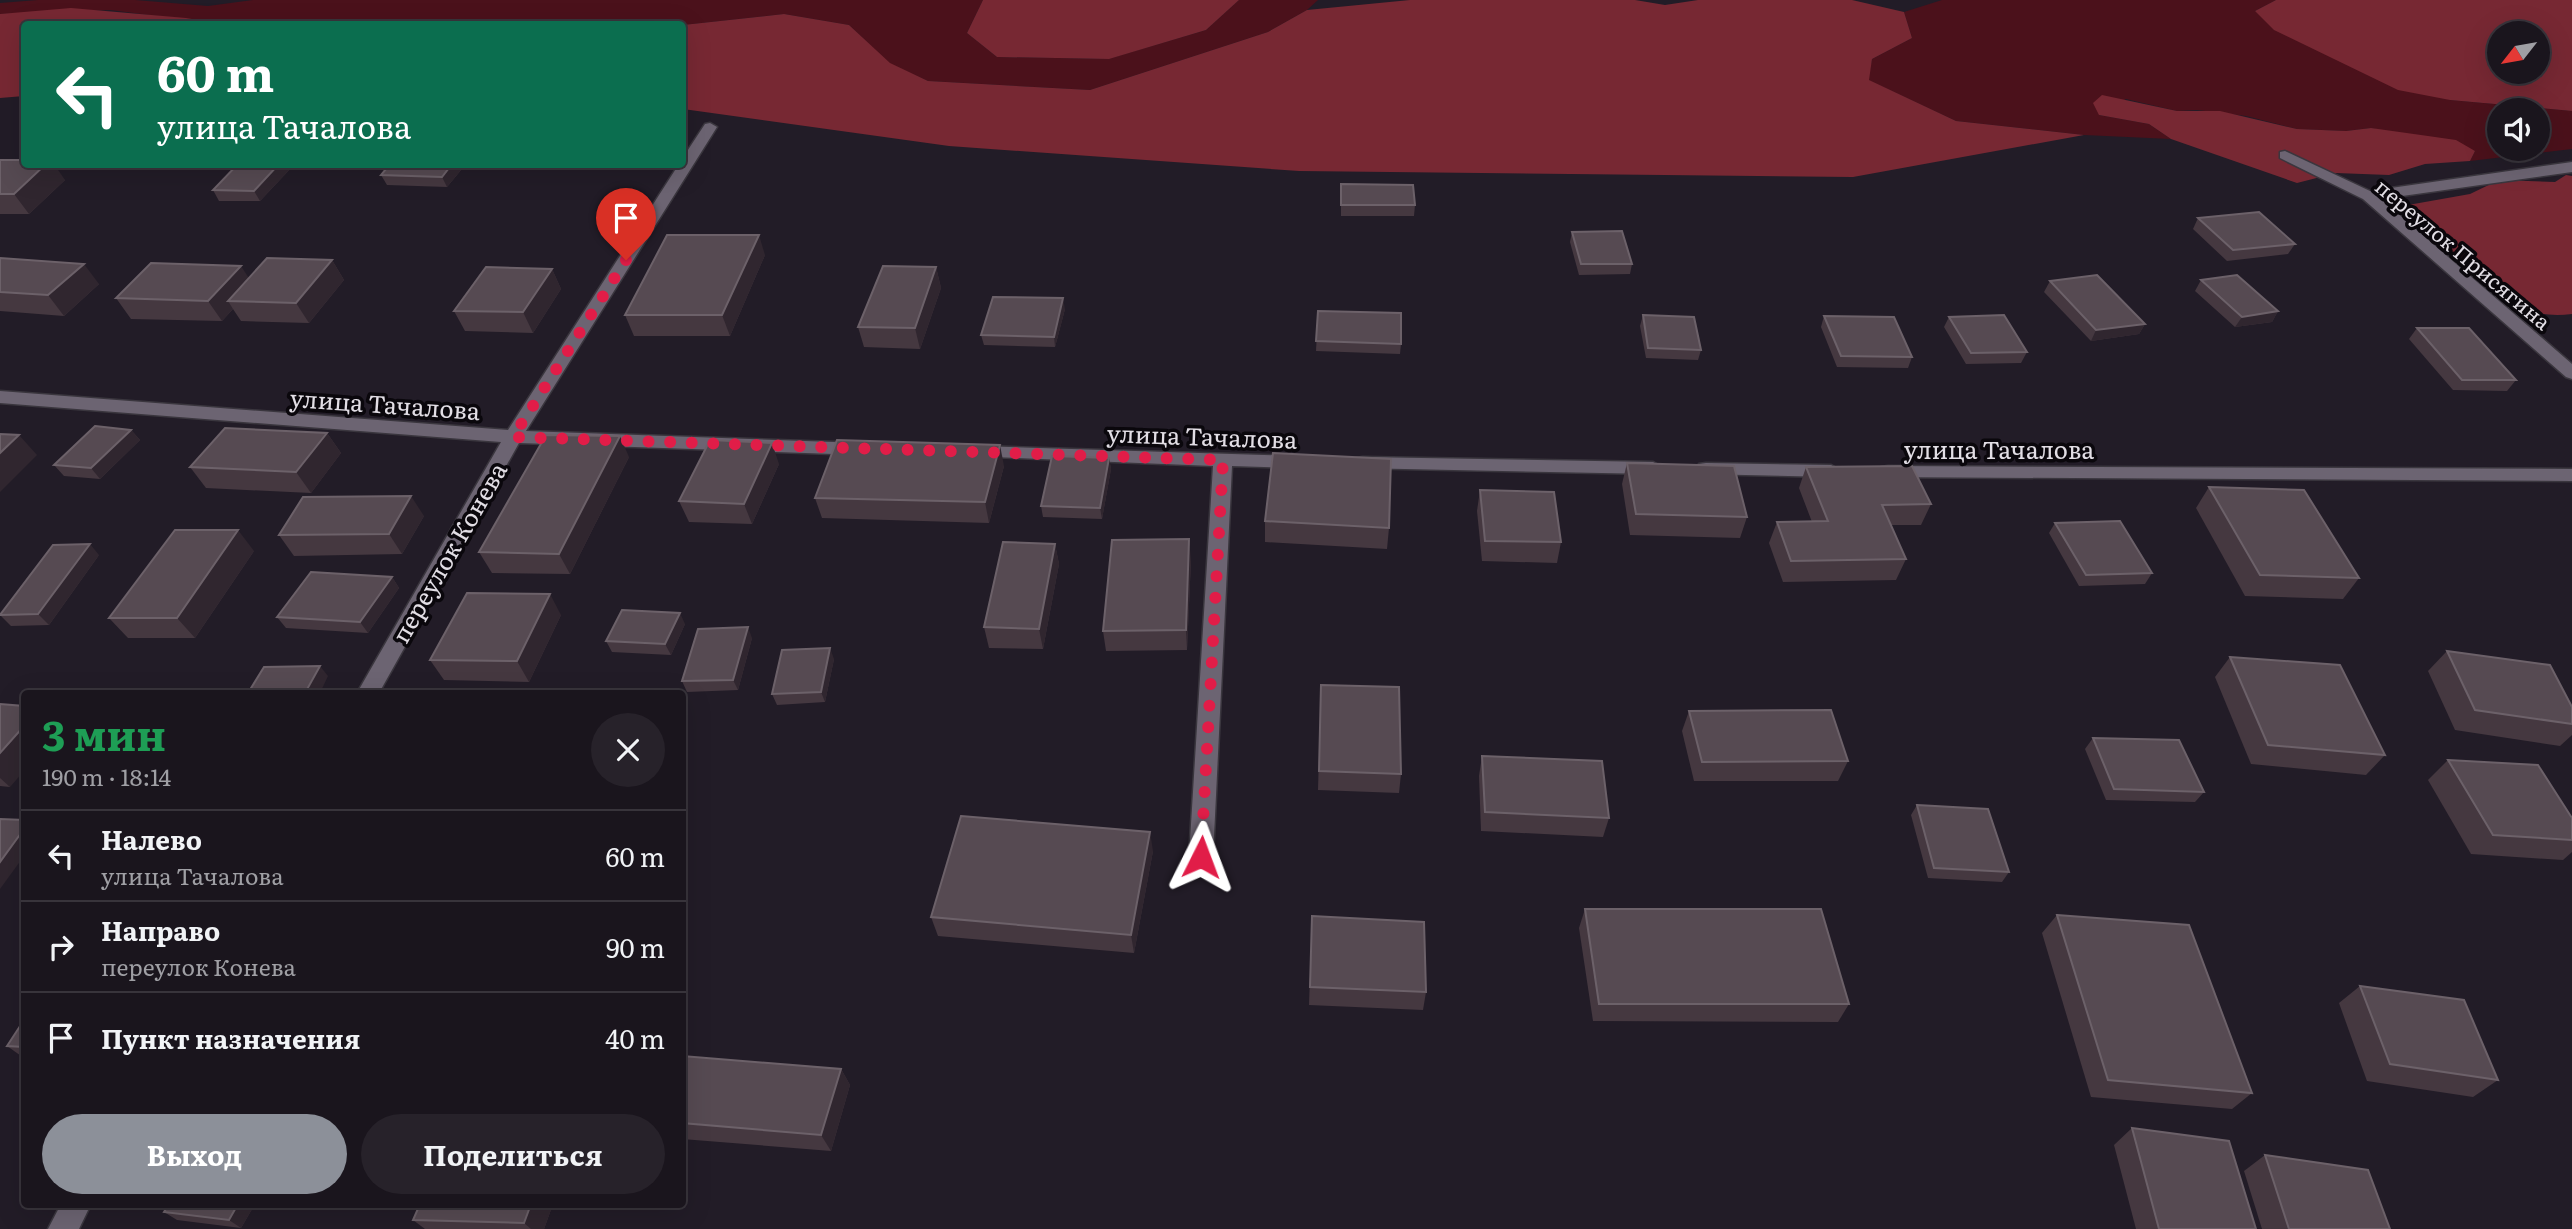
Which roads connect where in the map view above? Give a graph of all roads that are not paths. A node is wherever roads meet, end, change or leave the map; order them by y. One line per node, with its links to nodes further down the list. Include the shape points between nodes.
1 (710, 127): 3 (street, переулок Конева)
2 (2285, 155): 6 (street, переулок Присягина)
3 (686, 165)
4 (2572, 167): 6 (street)
5 (684, 168): 9 (street, переулок Конева)
6 (2368, 196): 7 (street, переулок Присягина)
7 (2572, 373)
8 (0, 397): 9 (street, улица Тачалова)
9 (513, 437): 10 (street, улица Тачалова); 16 (street, переулок Конева)
10 (875, 449)
11 (959, 452): 12 (street, улица Тачалова)
12 (1223, 460): 13 (street, улица Тачалова); 17 (street)
13 (1321, 462)
14 (1349, 463): 15 (street, улица Тачалова)
15 (2572, 475)
16 (370, 690)
17 (1201, 857)
18 (75, 1208): 19 (street)
19 (63, 1229)

